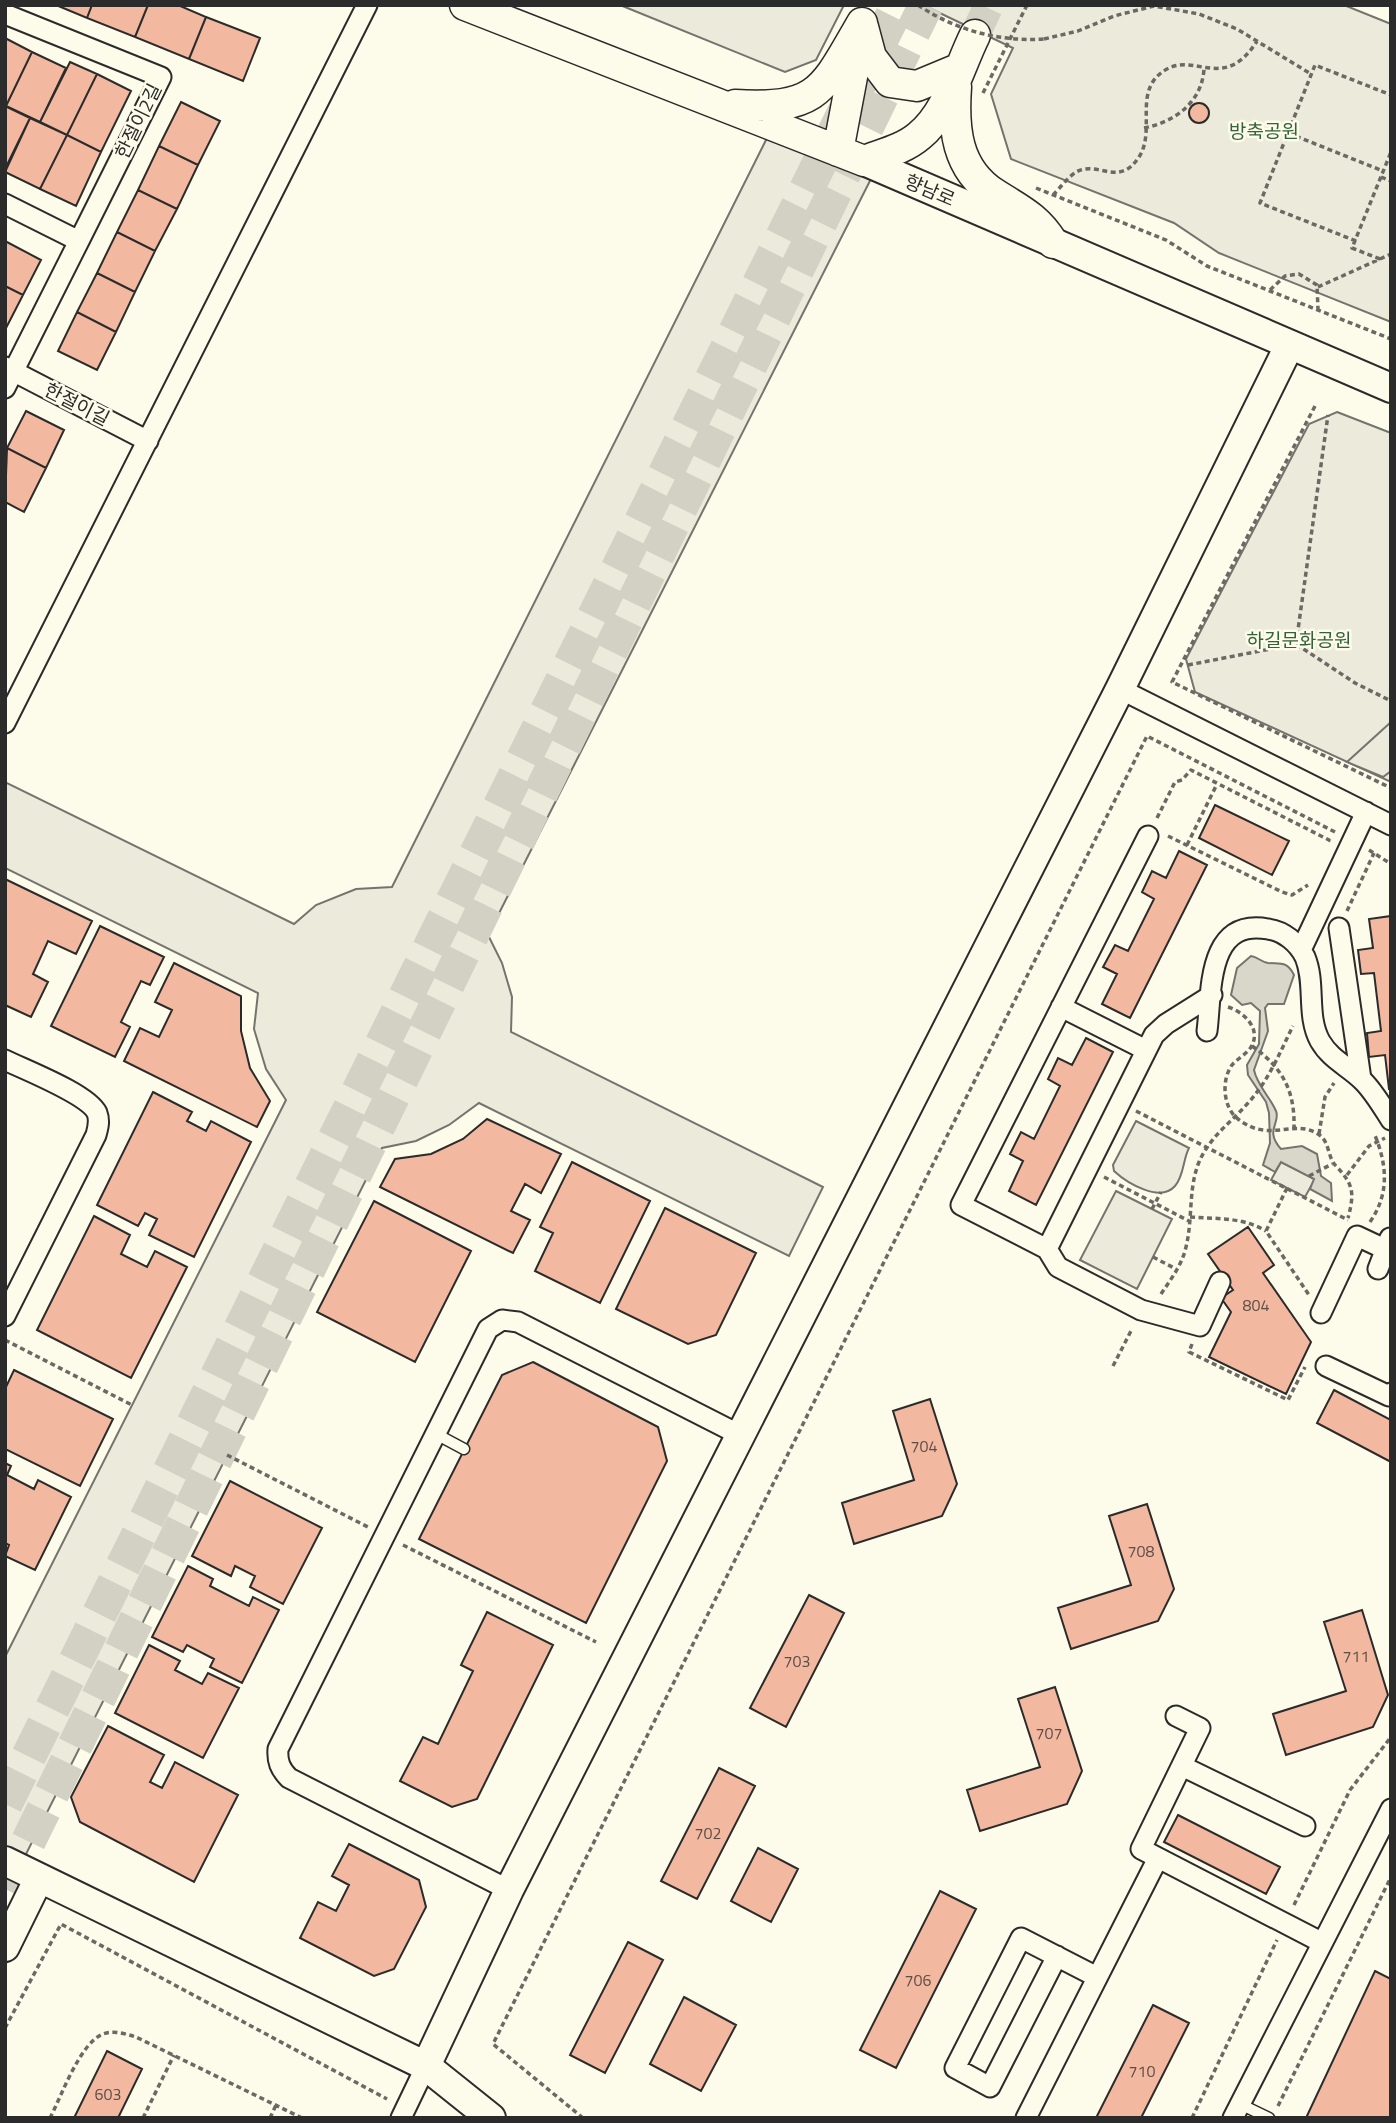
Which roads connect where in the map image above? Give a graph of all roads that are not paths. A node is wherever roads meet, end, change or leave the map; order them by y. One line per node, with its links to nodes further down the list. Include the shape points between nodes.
1 (368, 5): 15 (street)
2 (465, 5): 7 (main road, 향남로)
3 (5, 14): 10 (street, 한절이2길, via 161,77)
4 (867, 14): 6 (main road, via 871,57 890,82 917,86); 7 (main road, via 820,90 797,101 765,107); 8 (main road)
5 (975, 35): 6 (main road)
6 (958, 69): 8 (main road, via 932,124 919,137); 11 (main road, via 954,130 971,171 992,192 1040,223)
7 (714, 103): 8 (main road, 향남로)
8 (851, 156): 11 (street, 향남로)
9 (5, 204): 10 (street)
10 (79, 241): 13 (street)
11 (1053, 243): 12 (street, 향남로)
12 (1289, 346): 14 (street, 향남로); 16 (street)
13 (8, 376): 15 (street, 한절이길)
14 (1391, 388)
15 (148, 441): 17 (street)
16 (1120, 690): 18 (street); 39 (street)
17 (5, 723)
18 (1366, 812): 19 (street); 22 (street)
19 (1391, 825)
20 (1150, 832): 24 (street)
21 (1339, 929): 28 (street)
22 (1300, 950): 23 (street, via 1283,934 1268,929 1237,934 1215,957); 28 (street, via 1309,973 1318,1038)
23 (1211, 999): 25 (street); 26 (street, via 1166,1024)
24 (1061, 1007): 26 (street); 31 (street, via 961,1205)
25 (1207, 1031)
26 (1146, 1050): 31 (street)
27 (5, 1060): 35 (street, via 84,1100 98,1119 96,1135)
28 (1347, 1077): 29 (street)
29 (1391, 1120)
30 (1389, 1246): 32 (street); 34 (street, via 1357,1236)
31 (1047, 1249): 33 (street, via 1058,1267 1141,1310 1200,1326)
32 (1378, 1269)
33 (1220, 1282)
34 (1321, 1313)
35 (5, 1316)
36 (1318, 1362): 37 (street, via 1389,1396)
37 (1391, 1393)
38 (436, 1434): 39 (street, via 488,1329 510,1320); 40 (lane); 48 (street, via 278,1749 279,1766 289,1778)
39 (740, 1435): 48 (street)
40 (464, 1449)
41 (1176, 1716): 42 (street, via 1200,1728)
42 (1182, 1766): 44 (street); 45 (street, via 1141,1849)
43 (1391, 1809): 49 (street)
44 (1305, 1826)
45 (1158, 1858): 49 (street); 52 (street)
46 (5, 1861): 47 (street)
47 (39, 1878): 50 (street); 53 (street)
48 (509, 1890): 53 (street)
49 (1321, 1942): 54 (street)
50 (5, 1947)
51 (1057, 1956): 51 (street, via 1021,1938 955,2068 990,2087); 52 (street)
52 (1097, 1977): 57 (street)
53 (426, 2066): 55 (street); 56 (street)
54 (1236, 2111): 58 (lane)
55 (403, 2114)
56 (491, 2118)
57 (1026, 2118)
58 (1271, 2118)

